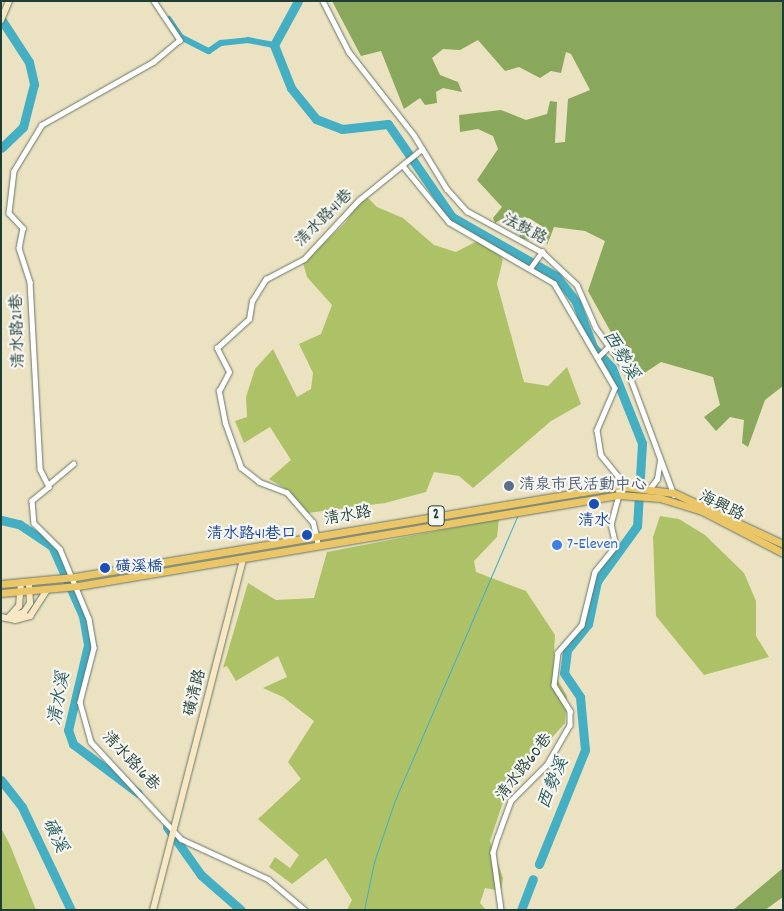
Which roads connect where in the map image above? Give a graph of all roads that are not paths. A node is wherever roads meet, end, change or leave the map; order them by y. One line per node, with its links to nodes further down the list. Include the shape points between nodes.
1 (9, 1): 4 (street)
2 (154, 1): 13 (street, 清水路21巷, via 180,40 154,62 42,125 14,171 9,213 23,228 19,248 30,282 40,469)
3 (323, 1): 5 (street, 法鼓路, via 349,52)
4 (1, 20)
5 (422, 149): 6 (street, 清水路41巷); 7 (street, 法鼓路, via 467,211)
6 (404, 167): 8 (street, via 449,222); 20 (street, 清水路41巷, via 359,200 304,259 266,279 252,301 249,319 217,348 229,372 219,390 224,423 241,468 259,482 287,493)
7 (542, 252): 8 (street); 9 (street, 法鼓路, via 577,285)
8 (531, 267): 10 (street, via 554,283)
9 (608, 347): 10 (street); 11 (street, 法鼓路, via 628,374)
10 (598, 357): 14 (street, via 615,388 597,430 598,444)
11 (660, 457): 15 (street, via 657,479); 16 (street, 法鼓路)
12 (73, 464): 13 (street)
13 (48, 485): 26 (street, via 32,501 34,522 52,538)
14 (619, 486): 15 (main road, 清水路 / 2); 17 (street, 清水路60巷); 20 (main road, 清水路 / 2)
15 (647, 487): 16 (main road, 海興路 / 2)
16 (674, 493): 19 (street, 法鼓路); 21 (main road, 海興路 / 2)
17 (619, 495): 18 (main road, 清水路 / 2); 22 (main road, 清水路 / 2); 39 (street, 清水路60巷, via 611,524 615,549 595,572 582,625 558,653 554,685 570,712 570,725 548,764 511,801 496,844)
18 (644, 495): 19 (main road, 海興路 / 2)
19 (675, 501): 24 (main road, 海興路 / 2, via 702,511)
20 (319, 536): 22 (street); 23 (main road, 清水路 / 2)
21 (783, 544)
22 (318, 545): 25 (main road, 清水路 / 2)
23 (242, 549): 25 (street); 26 (main road, 清水路 / 2)
24 (783, 554)
25 (243, 559): 30 (main road, 清水路 / 2); 36 (street, 磺清路)
26 (74, 578): 29 (main road, 2); 30 (street)
27 (1, 584): 28 (main road, 2)
28 (21, 584): 29 (main road, 2); 34 (street)
29 (29, 584): 32 (street)
30 (76, 586): 31 (main road, 2); 36 (street, 清水路16巷, via 94,648 80,702 87,732 102,755 144,794)
31 (46, 591): 32 (main road, 2); 35 (street, via 30,616)
32 (31, 593): 34 (main road, 2); 35 (street, via 24,612)
33 (1, 594): 34 (main road, 2)
34 (21, 594): 35 (street, via 18,606)
35 (4, 617)
36 (176, 833): 37 (street, 磺清路); 38 (street, via 224,861 268,879)
37 (153, 910)
38 (305, 910)
39 (501, 910)

